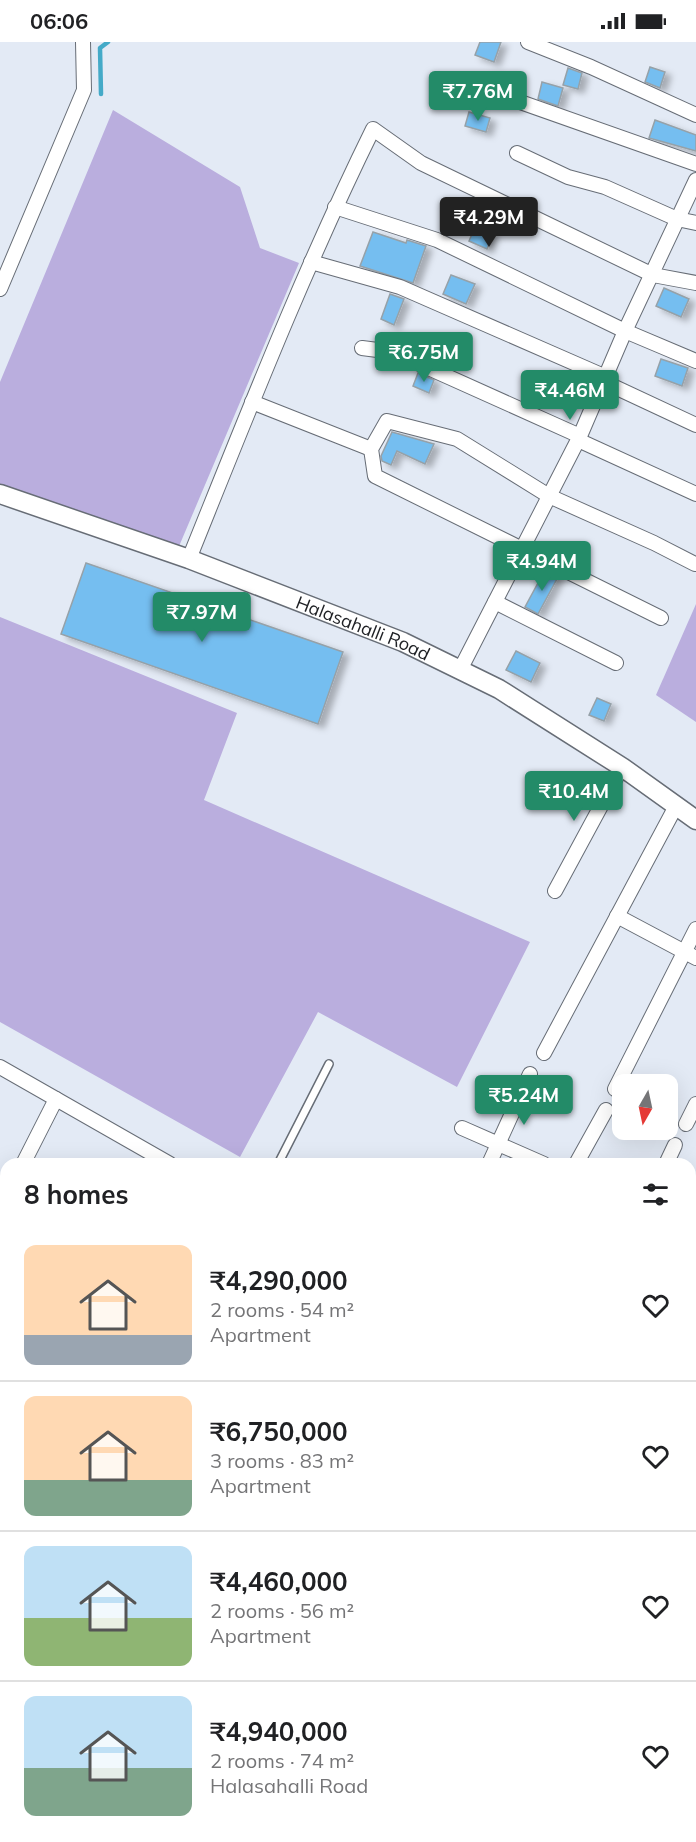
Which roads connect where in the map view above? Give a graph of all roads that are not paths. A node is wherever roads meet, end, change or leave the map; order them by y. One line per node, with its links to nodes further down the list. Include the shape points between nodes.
1 (83, 42): 14 (street, via 84,90)
2 (528, 42): 4 (street)
3 (454, 83): 6 (street, via 509,98)
4 (696, 116)
5 (517, 153): 9 (street)
6 (696, 164)
7 (696, 180): 9 (street)
8 (335, 207): 11 (street); 12 (street, via 373,129 421,163); 15 (street, via 437,240)
9 (677, 219): 10 (street); 12 (street)
10 (696, 223)
11 (311, 262): 18 (street, via 400,287); 19 (street)
12 (653, 275): 13 (street); 15 (street)
13 (696, 283)
14 (0, 289)
15 (626, 331): 17 (street); 18 (street)
16 (362, 348): 21 (street, via 393,352)
17 (696, 361)
18 (605, 380): 20 (street); 21 (street)
19 (252, 402): 22 (street); 27 (street)
20 (696, 424)
21 (579, 438): 24 (street); 25 (street)
22 (371, 449): 25 (street, via 387,421 457,439); 26 (street, via 375,476)
23 (0, 494): 27 (main road, Halasahalli Road)
24 (696, 494)
25 (549, 496): 26 (street); 28 (street)
26 (522, 550): 29 (street); 30 (street)
27 (189, 559): 32 (main road, Halasahalli Road, via 403,642)
28 (695, 564)
29 (495, 602): 31 (street); 32 (street)
30 (661, 618)
31 (616, 663)
32 (460, 670): 33 (main road, Halasahalli Road, via 499,689)
33 (622, 767): 34 (main road, Halasahalli Road); 36 (street)
34 (676, 806): 35 (main road, Halasahalli Road); 37 (street)
35 (696, 820)
36 (555, 891)
37 (618, 916): 39 (street); 40 (street)
38 (696, 929): 39 (street)
39 (690, 955): 44 (street)
40 (544, 1053)
41 (329, 1064): 54 (lane)
42 (0, 1067): 45 (street)
43 (530, 1074): 50 (street)
44 (623, 1074)
45 (56, 1099): 52 (street); 53 (street)
46 (696, 1104): 48 (street)
47 (606, 1110): 57 (street)
48 (686, 1124)
49 (462, 1128): 50 (street)
50 (498, 1144): 55 (street); 56 (street)
51 (675, 1145): 58 (street)
52 (26, 1158)
53 (159, 1158)
54 (281, 1158)
55 (492, 1158)
56 (530, 1158)
57 (579, 1158)
58 (669, 1158)

